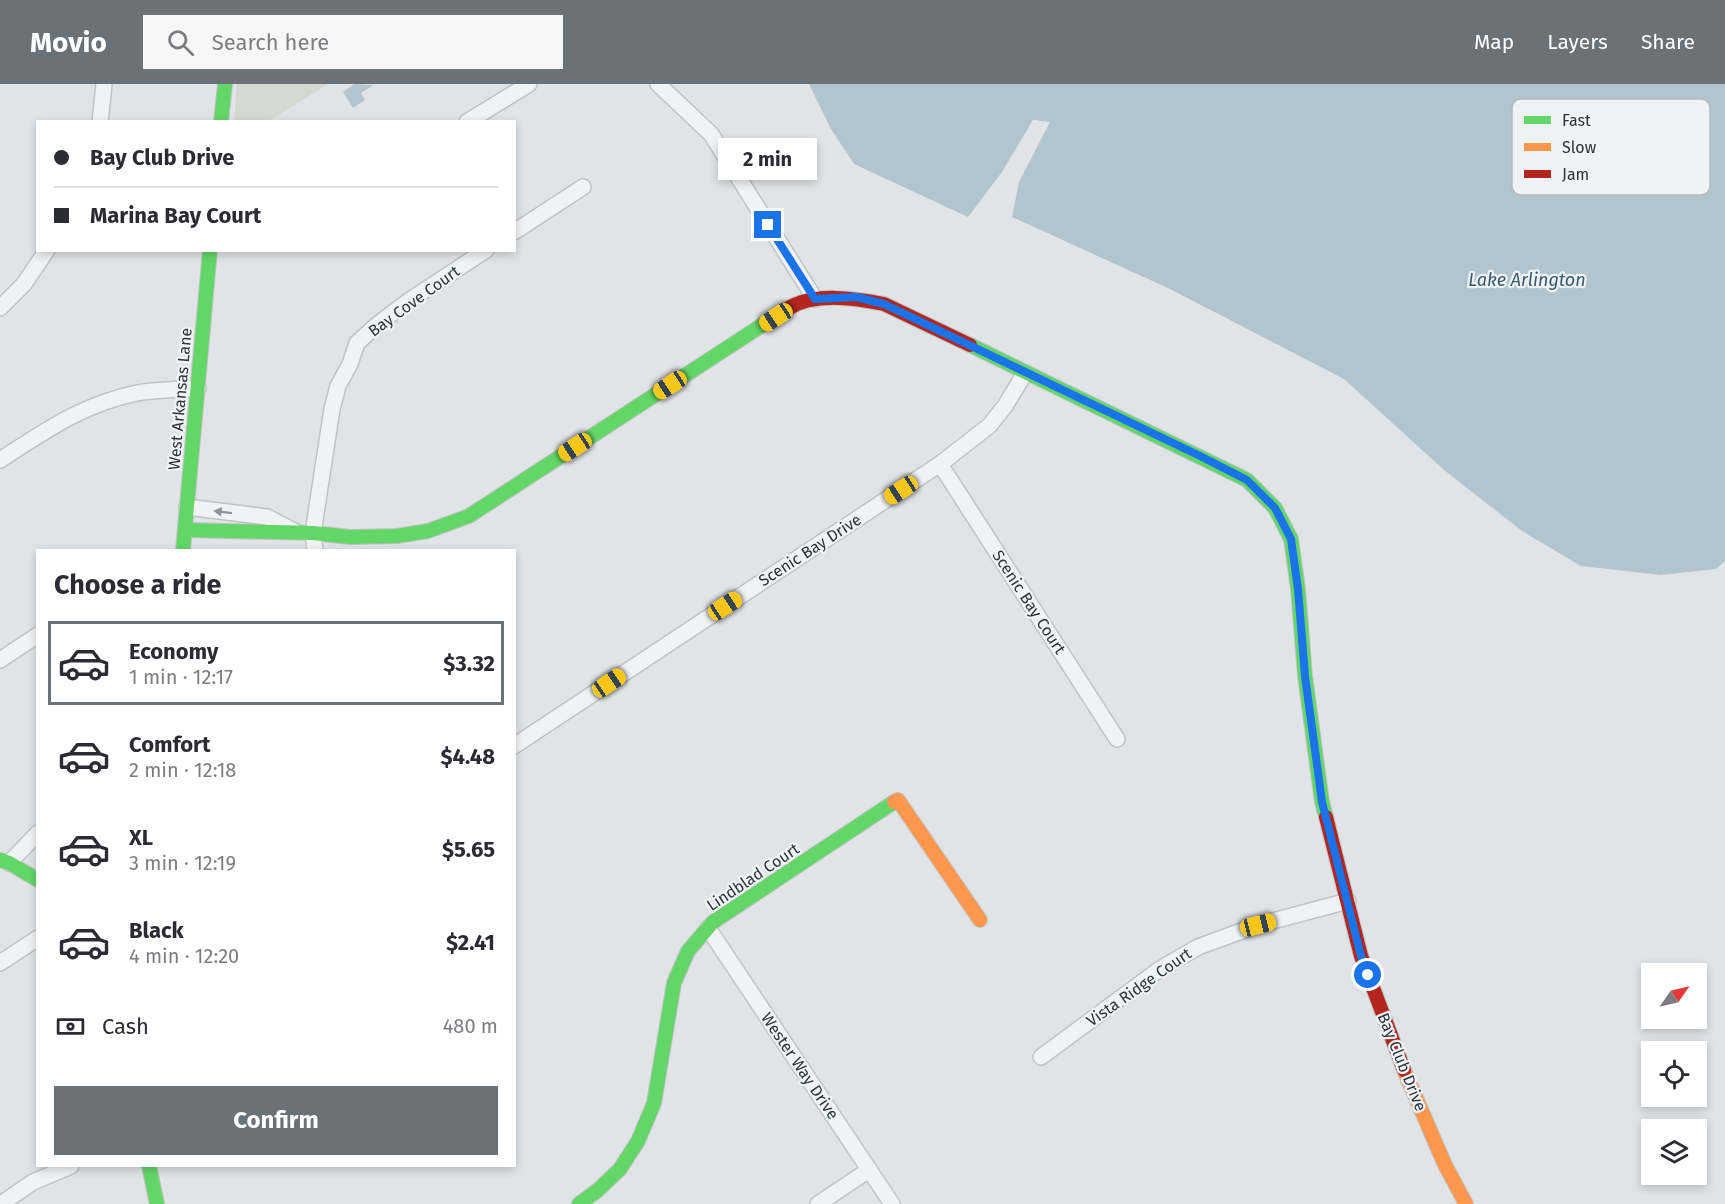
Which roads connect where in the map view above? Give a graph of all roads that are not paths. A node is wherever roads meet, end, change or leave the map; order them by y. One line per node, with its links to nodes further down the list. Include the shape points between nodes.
1 (104, 84): 5 (street)
2 (225, 84): 6 (street)
3 (529, 84): 7 (street)
4 (658, 84): 13 (street, via 711,134)
5 (100, 120)
6 (221, 120)
7 (470, 120)
8 (583, 187): 9 (street)
9 (516, 231)
10 (46, 252): 14 (street, via 24,284)
11 (210, 252): 16 (street, West Arkansas Lane)
12 (483, 252): 21 (street, Bay Cove Court, via 410,300 357,343 338,386)
13 (815, 299): 15 (street, Bay Club Drive, via 856,297 884,304); 21 (street, Bay Club Drive, via 792,306 469,516 428,531 397,536)
14 (0, 308)
15 (1024, 373): 18 (street, Scenic Bay Drive, via 989,426); 31 (street, Bay Club Drive, via 1247,480 1275,508 1291,539 1322,802)
16 (198, 388): 17 (street, via 138,393 89,407); 19 (street, West Arkansas Lane)
17 (0, 460)
18 (940, 464): 26 (street, Scenic Bay Court); 27 (street, Scenic Bay Drive)
19 (187, 507): 20 (street, West Arkansas Lane); 21 (street, Bay Club Drive, one-way to 19, via 267,517)
20 (185, 530): 21 (street, Bay Club Drive); 22 (street, West Arkansas Lane)
21 (306, 533): 23 (street, Bay Cove Court)
22 (183, 549)
23 (314, 549)
24 (36, 636): 25 (street)
25 (0, 660)
26 (1117, 739)
27 (516, 745)
28 (36, 835): 29 (street)
29 (4, 862): 30 (street)
30 (36, 879)
31 (1348, 901): 36 (street, Vista Ridge Court, via 1258,925 1198,947 1160,969); 45 (street, Bay Club Drive, via 1361,956 1396,1052)
32 (980, 920): 33 (street, Lindblad Court, via 898,800)
33 (708, 928): 39 (street, Wester Way Drive); 42 (street, Lindblad Court, via 688,951 674,984 654,1103 638,1141 620,1169)
34 (36, 939): 35 (street)
35 (0, 963)
36 (1041, 1057)
37 (68, 1167): 40 (street, via 33,1182)
38 (149, 1167): 41 (street)
39 (868, 1170): 43 (street); 44 (street, Wester Way Drive)
40 (1, 1204)
41 (157, 1204)
42 (579, 1204)
43 (818, 1204)
44 (892, 1204)
45 (1466, 1204)

